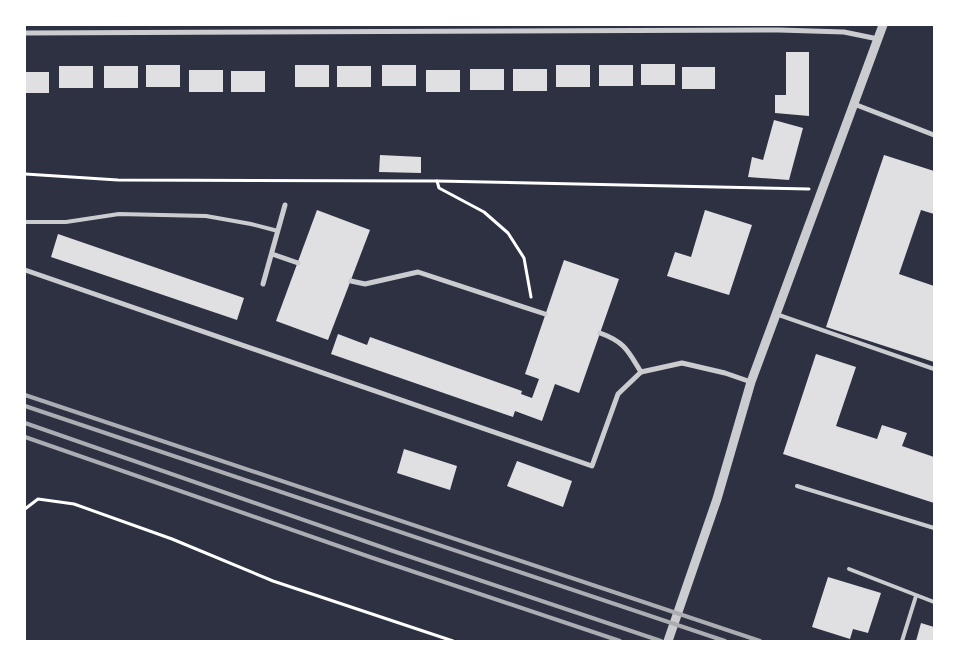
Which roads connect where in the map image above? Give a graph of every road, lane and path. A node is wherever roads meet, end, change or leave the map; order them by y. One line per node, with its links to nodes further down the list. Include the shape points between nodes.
1 (294, 25): 3 (street)
2 (883, 25): 5 (street)
3 (292, 32): 4 (street); 5 (street, via 779,30 844,32)
4 (25, 33)
5 (878, 39): 6 (street)
6 (854, 104): 7 (street); 10 (street)
7 (934, 135)
8 (25, 174): 9 (path, via 118,180)
9 (437, 181): 10 (path); 19 (path, via 439,188 484,212 508,233 524,258)
10 (822, 191): 21 (street)
11 (285, 205): 13 (street)
12 (25, 222): 13 (lane, via 66,222 119,214 206,216)
13 (278, 231): 14 (street)
14 (272, 254): 15 (street); 18 (street)
15 (298, 263)
16 (25, 270): 24 (street, via 592,466 618,394)
17 (351, 281): 19 (street, via 365,284 418,272)
18 (262, 284)
19 (530, 309): 20 (street)
20 (546, 314)
21 (776, 314): 23 (lane); 25 (street)
22 (600, 333): 24 (street, via 625,346)
23 (934, 369)
24 (640, 372): 25 (street, via 682,363)
25 (751, 382): 33 (street, via 711,519)
26 (796, 486): 28 (lane)
27 (25, 509): 32 (path, via 38,499 74,504 172,539 273,581)
28 (934, 528)
29 (849, 569): 30 (lane)
30 (916, 596): 31 (lane); 34 (lane)
31 (934, 602)
32 (453, 641)
33 (668, 641)
34 (902, 641)

